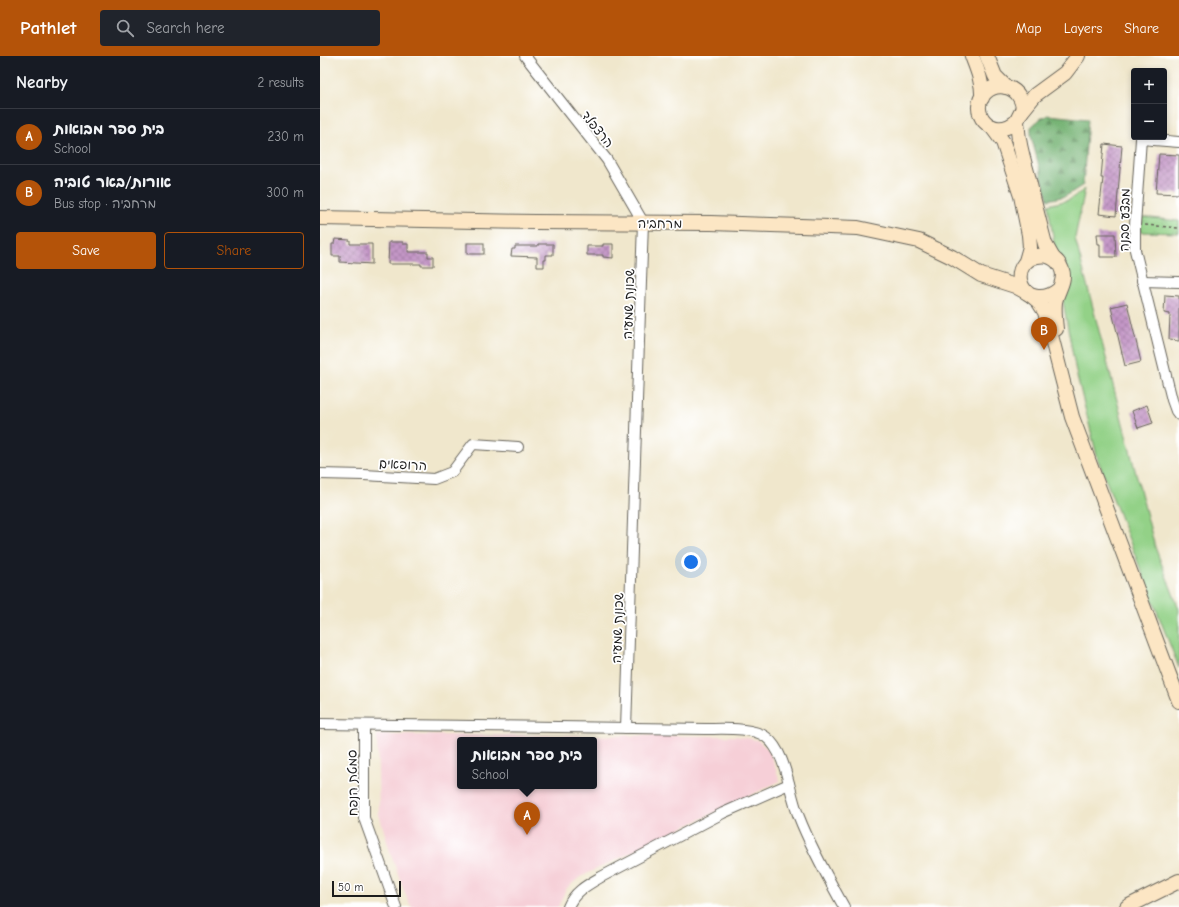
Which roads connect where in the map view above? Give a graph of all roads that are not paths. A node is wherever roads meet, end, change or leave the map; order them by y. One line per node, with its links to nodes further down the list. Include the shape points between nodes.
1 (525, 56): 12 (street, הרצפלד, via 607,160)
2 (972, 56): 7 (main road, via 980,80)
3 (987, 56): 6 (main road, via 995,76)
4 (1078, 56): 5 (main road, via 1065,73)
5 (1046, 87): 6 (main road, via 1024,93); 8 (main road, via 1036,95)
6 (1010, 89): 7 (main road, via 998,86 986,92); 8 (main road, via 1021,101)
7 (982, 98): 9 (main road, via 982,118)
8 (1020, 116): 9 (main road, via 1012,126 1005,129); 13 (main road, via 1022,154 1041,229)
9 (992, 127): 14 (main road, via 1003,142 1021,196 1030,247)
10 (1179, 142): 16 (street, מבצע סבנה, via 1141,139 1135,250)
11 (320, 218): 12 (main road, מרחביה)
12 (643, 222): 15 (main road, מרחביה, via 858,228 919,241); 27 (street, שכונת שמעיה)
13 (1053, 258): 14 (main road, via 1039,255); 18 (main road, via 1062,269 1062,284)
14 (1024, 264): 15 (main road, via 1015,273); 19 (main road, via 1020,280)
15 (989, 279): 19 (main road, מרחביה, via 1015,286)
16 (1142, 281): 17 (street); 21 (street, מבצע סבנה, via 1172,400)
17 (1179, 282)
18 (1058, 290): 19 (main road, via 1052,295 1039,298); 20 (main road, via 1055,314)
19 (1029, 294): 20 (main road, via 1038,301 1045,312)
20 (1060, 369): 24 (main road, via 1072,417)
21 (1179, 414)
22 (518, 447): 23 (street, הרופאים, via 473,444 452,472 434,479)
23 (320, 474)
24 (1179, 700)
25 (320, 724): 26 (street)
26 (364, 725): 27 (street); 30 (street, סמטת הנפח, via 364,818)
27 (626, 728): 28 (street, via 756,732 766,737 775,747)
28 (789, 784): 31 (street, via 724,813 601,877 574,895); 32 (street, via 798,817)
29 (1179, 881): 33 (main road)
30 (396, 907)
31 (568, 907)
32 (844, 907)
33 (1127, 907)

